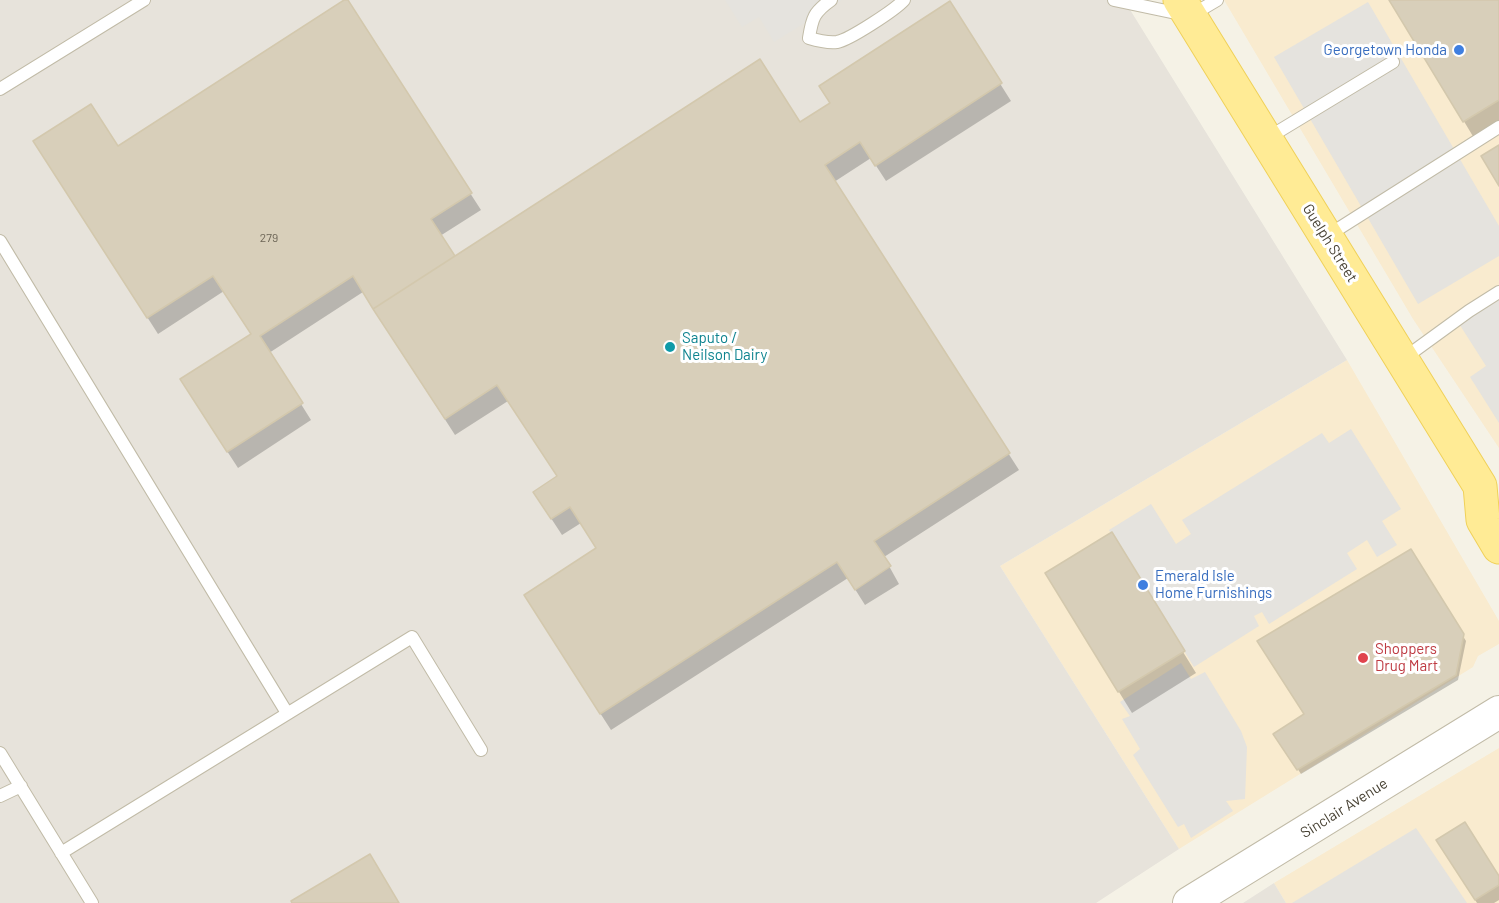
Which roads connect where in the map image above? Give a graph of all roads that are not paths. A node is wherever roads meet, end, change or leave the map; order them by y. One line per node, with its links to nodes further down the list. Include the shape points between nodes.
1 (144, 0): 7 (lane)
2 (831, 0): 3 (lane, via 812,19 809,38 839,42)
3 (904, 0)
4 (1114, 0): 5 (lane)
5 (1196, 5): 9 (main road, Guelph Street)
6 (1393, 62): 9 (lane)
7 (0, 89)
8 (1499, 127): 10 (lane)
9 (1266, 139): 10 (main road, Guelph Street)
10 (1326, 236): 13 (main road, Guelph Street)
11 (0, 241): 17 (lane)
12 (1499, 292): 13 (lane)
13 (1402, 360): 14 (main road, Guelph Street)
14 (1489, 491): 15 (main road, Guelph Street, via 1483,520)
15 (1499, 547)
16 (1499, 712): 24 (street, Sinclair Avenue)
17 (287, 713): 18 (lane, via 412,637); 22 (lane)
18 (481, 750)
19 (0, 753): 20 (lane)
20 (21, 786): 21 (lane); 22 (lane)
21 (0, 796)
22 (61, 853): 23 (lane)
23 (92, 903)
24 (1189, 903)

